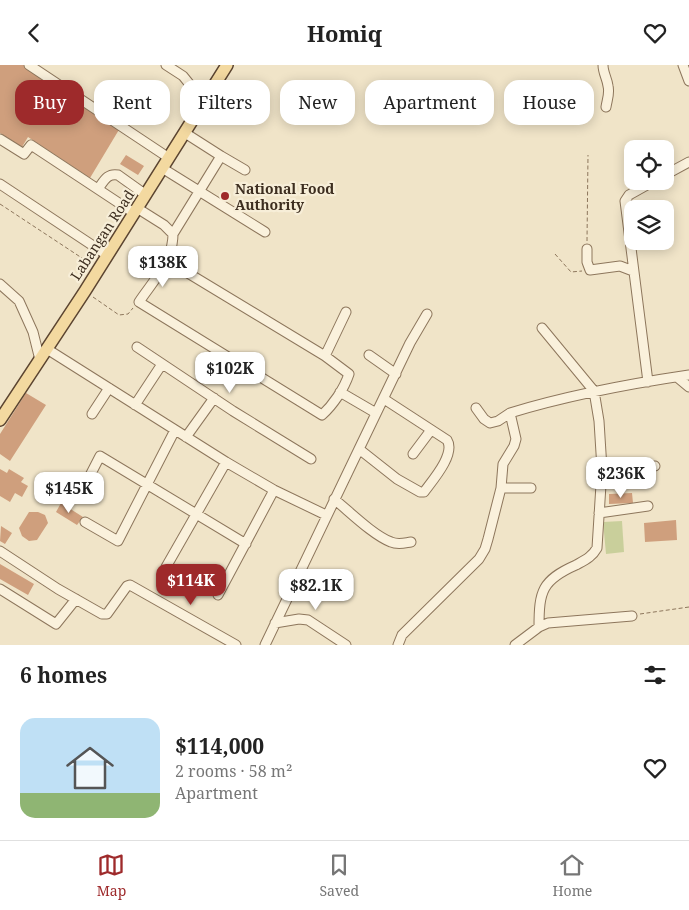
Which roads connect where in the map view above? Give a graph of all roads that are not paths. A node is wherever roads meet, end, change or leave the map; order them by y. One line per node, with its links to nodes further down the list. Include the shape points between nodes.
1 (29, 65): 15 (street)
2 (166, 65): 6 (street)
3 (227, 65): 7 (main road, Labangan Road)
4 (603, 65): 9 (street, via 609,93)
5 (683, 65): 8 (street)
6 (186, 80)
7 (217, 80)
8 (689, 81)
9 (606, 107)
10 (190, 125): 11 (main road, Labangan Road)
11 (185, 133): 13 (street); 15 (main road, Labangan Road)
12 (0, 139): 19 (street, via 24,154 31,145)
13 (220, 156): 16 (street); 21 (street)
14 (689, 162): 17 (street)
15 (166, 163): 21 (street); 22 (main road, Labangan Road)
16 (244, 170)
17 (674, 170)
18 (0, 184): 27 (street)
19 (98, 189): 22 (street, via 108,175 113,174); 23 (street)
20 (638, 190): 29 (street, via 625,201)
21 (200, 191): 24 (street); 25 (street)
22 (146, 195): 23 (main road, Labangan Road)
23 (135, 211): 25 (street, via 164,225); 27 (main road, Labangan Road)
24 (265, 232)
25 (173, 234): 28 (street)
26 (587, 249): 29 (street, via 590,269 620,266)
27 (107, 255): 35 (main road, Labangan Road)
28 (168, 261): 37 (street); 47 (street, via 138,302 322,415)
29 (634, 271): 43 (street)
30 (0, 284): 38 (street, via 19,301)
31 (346, 312): 37 (street)
32 (427, 314): 40 (street)
33 (542, 328): 46 (street)
34 (137, 347): 39 (street)
35 (47, 349): 38 (main road, Labangan Road); 45 (street)
36 (369, 355): 40 (street)
37 (325, 356): 47 (street, via 349,374)
38 (40, 361): 55 (main road, Labangan Road)
39 (162, 364): 48 (street); 50 (street)
40 (396, 374): 49 (street)
41 (689, 375): 42 (street)
42 (678, 377): 43 (street); 44 (street)
43 (648, 382): 46 (street)
44 (689, 387)
45 (109, 388): 50 (street); 54 (street)
46 (594, 391): 53 (street); 64 (street)
47 (340, 392): 52 (street)
48 (214, 398): 58 (street); 61 (street)
49 (384, 399): 52 (street); 57 (street)
50 (135, 405): 56 (street)
51 (476, 407): 53 (street, via 490,423)
52 (376, 413): 59 (street)
53 (510, 413): 66 (street, via 516,439 503,464)
54 (92, 414)
55 (0, 420)
56 (175, 430): 58 (street); 65 (street)
57 (431, 430): 59 (street, via 450,444 440,471 424,492 397,479); 60 (street)
58 (186, 437): 62 (street)
59 (358, 449): 70 (street)
60 (413, 454)
61 (311, 459)
62 (226, 462): 68 (street); 73 (street)
63 (655, 466): 64 (street)
64 (602, 469): 72 (street)
65 (147, 485): 69 (street, via 100,457); 73 (street); 75 (street, via 118,541)
66 (501, 488): 67 (street); 89 (street, via 488,539 479,559 402,635)
67 (531, 488)
68 (274, 490): 74 (street); 77 (street)
69 (80, 495)
70 (334, 499): 74 (street); 76 (street, via 392,543)
71 (648, 506): 72 (street)
72 (599, 513): 85 (street, via 597,548 592,557 546,583 539,607)
73 (196, 515): 77 (street); 79 (street)
74 (326, 515): 84 (street)
75 (86, 522)
76 (411, 542)
77 (246, 545): 81 (street)
78 (0, 551): 82 (street)
79 (166, 567)
80 (0, 589): 82 (street, via 56,624)
81 (218, 595)
82 (76, 599): 86 (street, via 102,615 107,614 130,585)
83 (632, 616): 85 (street, via 556,621)
84 (275, 623): 87 (street); 88 (street, via 308,620)
85 (539, 627): 90 (street)
86 (236, 645)
87 (265, 645)
88 (346, 645)
89 (398, 645)
90 (515, 645)

